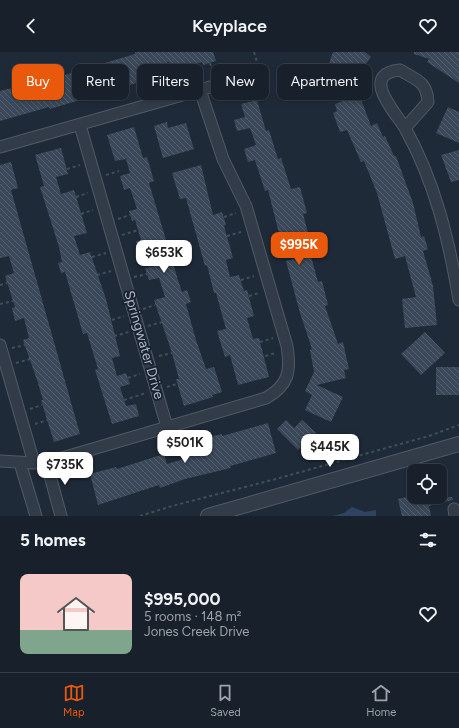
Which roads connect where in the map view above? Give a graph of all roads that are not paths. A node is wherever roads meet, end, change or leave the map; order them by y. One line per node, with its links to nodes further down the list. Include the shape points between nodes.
1 (203, 99): 8 (street, via 221,153 246,206 287,349 288,375 283,384 271,395)
2 (166, 100): 3 (street)
3 (80, 125): 5 (street); 8 (street, Springwater Drive)
4 (405, 128): 4 (street, via 381,91 380,83 391,71 400,70 427,90 428,102); 6 (street, via 436,199 452,260)
5 (0, 147)
6 (459, 300)
7 (0, 345): 13 (street)
8 (167, 427): 11 (street)
9 (459, 444): 16 (street)
10 (0, 461): 12 (street)
11 (46, 461): 13 (street); 15 (street)
12 (20, 463): 13 (street); 14 (street)
13 (34, 463)
14 (36, 516)
15 (61, 516)
16 (208, 516)

